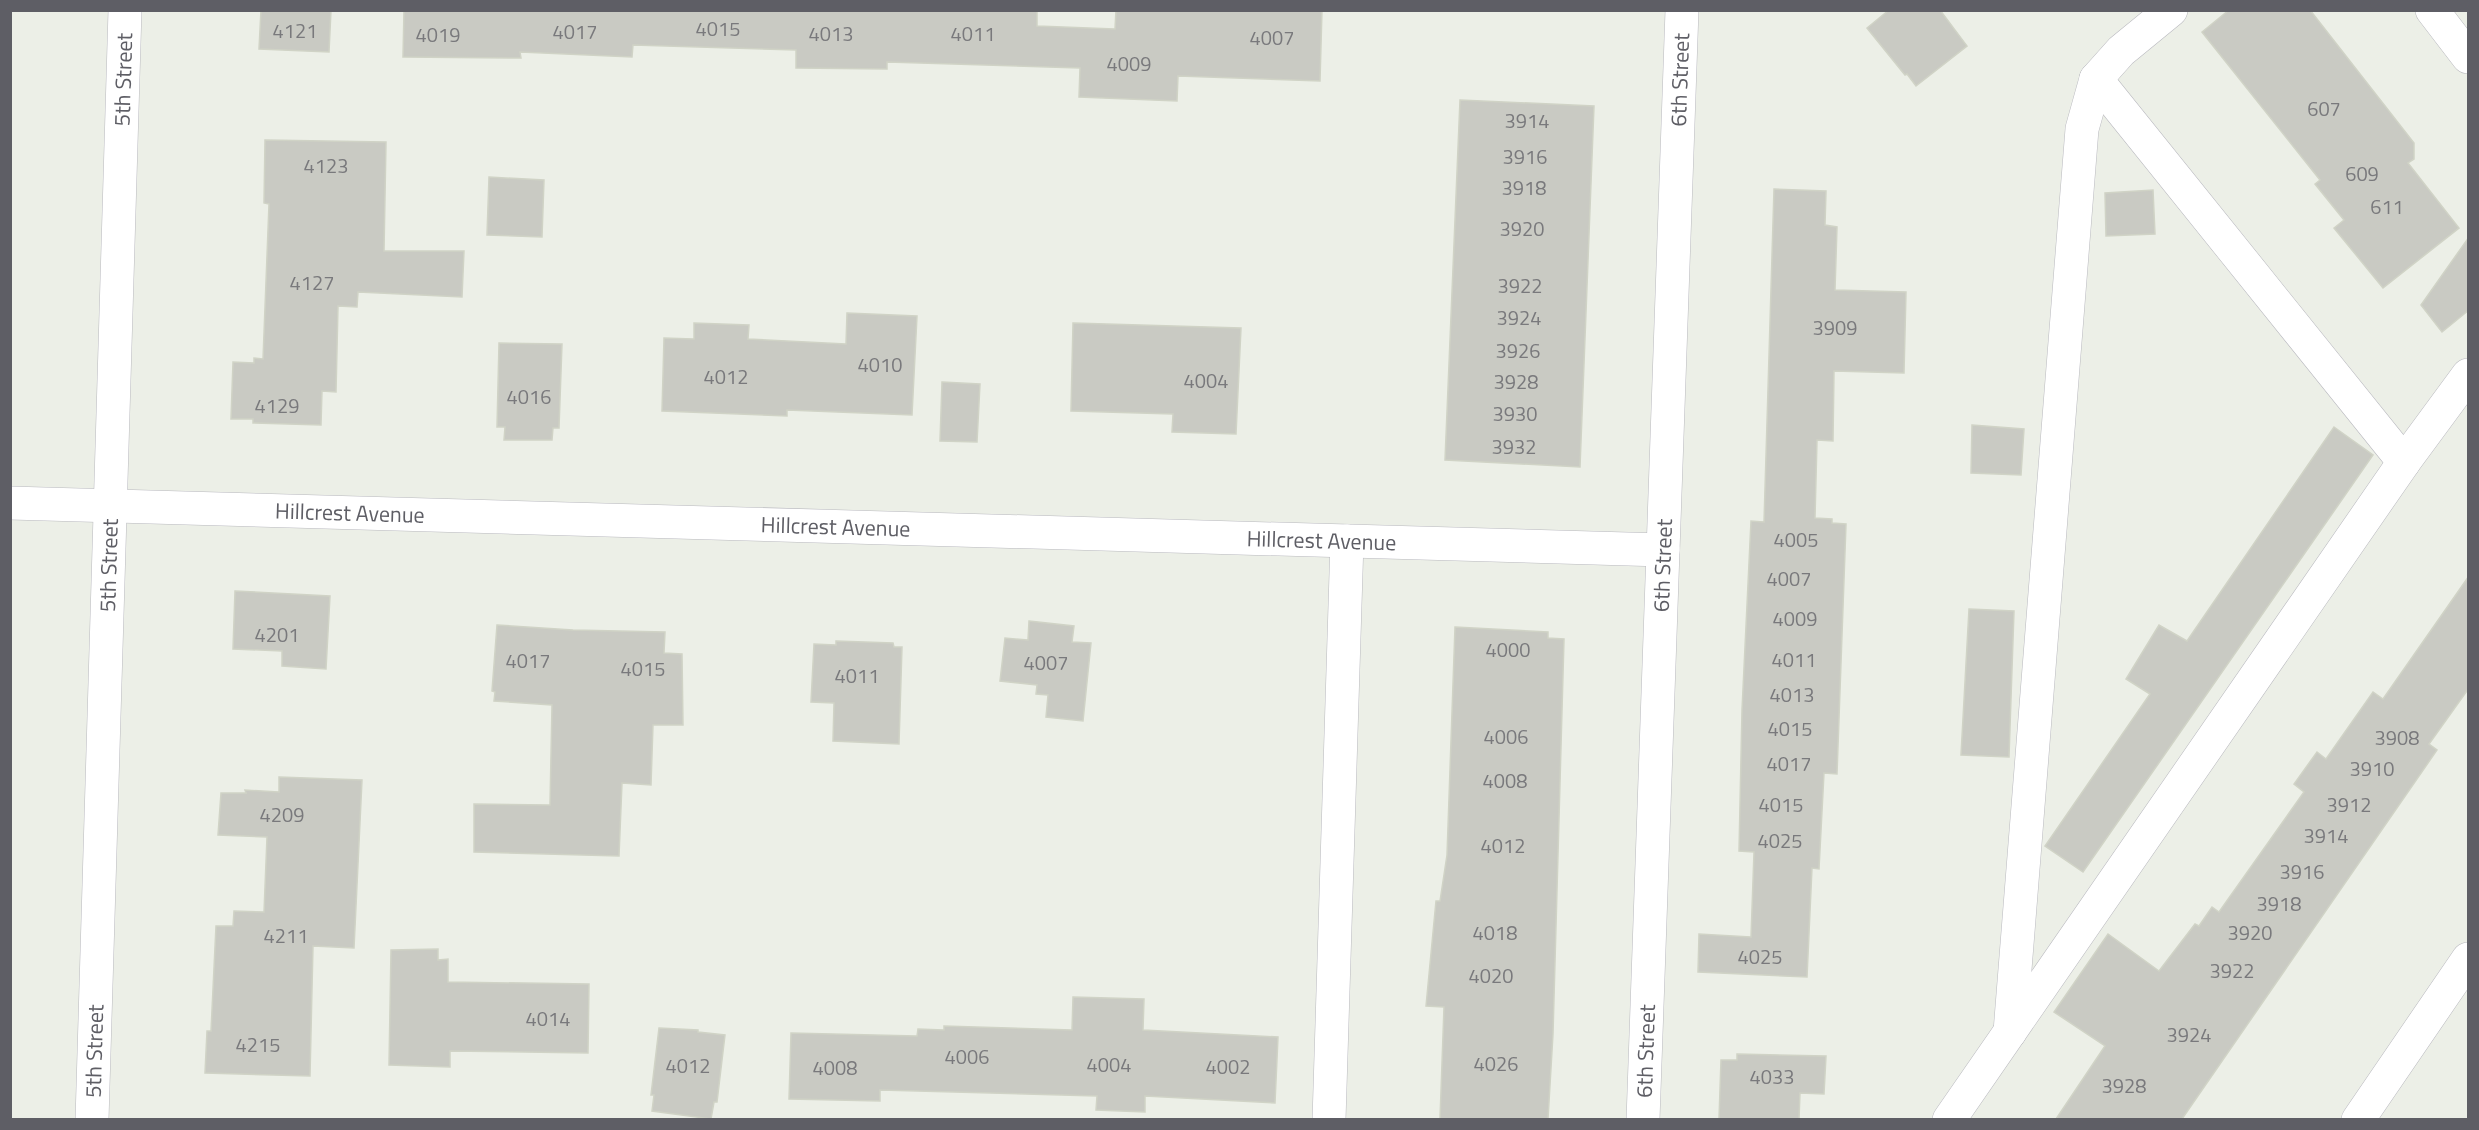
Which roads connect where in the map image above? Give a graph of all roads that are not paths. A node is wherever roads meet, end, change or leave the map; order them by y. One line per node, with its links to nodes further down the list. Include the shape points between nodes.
1 (125, 10): 10 (street, 5th Street)
2 (1682, 10): 12 (street, 6th Street)
3 (2171, 10): 6 (street, via 2121,51)
4 (2432, 10): 5 (street)
5 (2469, 57)
6 (2096, 80): 8 (street); 14 (street, via 2082,129)
7 (2469, 375): 8 (street)
8 (2404, 462): 14 (street)
9 (10, 503): 10 (street, Hillcrest Avenue)
10 (110, 506): 11 (street, Hillcrest Avenue); 15 (street, 5th Street)
11 (1347, 541): 12 (street, Hillcrest Avenue); 16 (street)
12 (1663, 550): 17 (street, 6th Street)
13 (2469, 959): 19 (street)
14 (2010, 1032): 18 (street)
15 (92, 1119)
16 (1329, 1119)
17 (1642, 1119)
18 (1948, 1119)
19 (2358, 1119)

